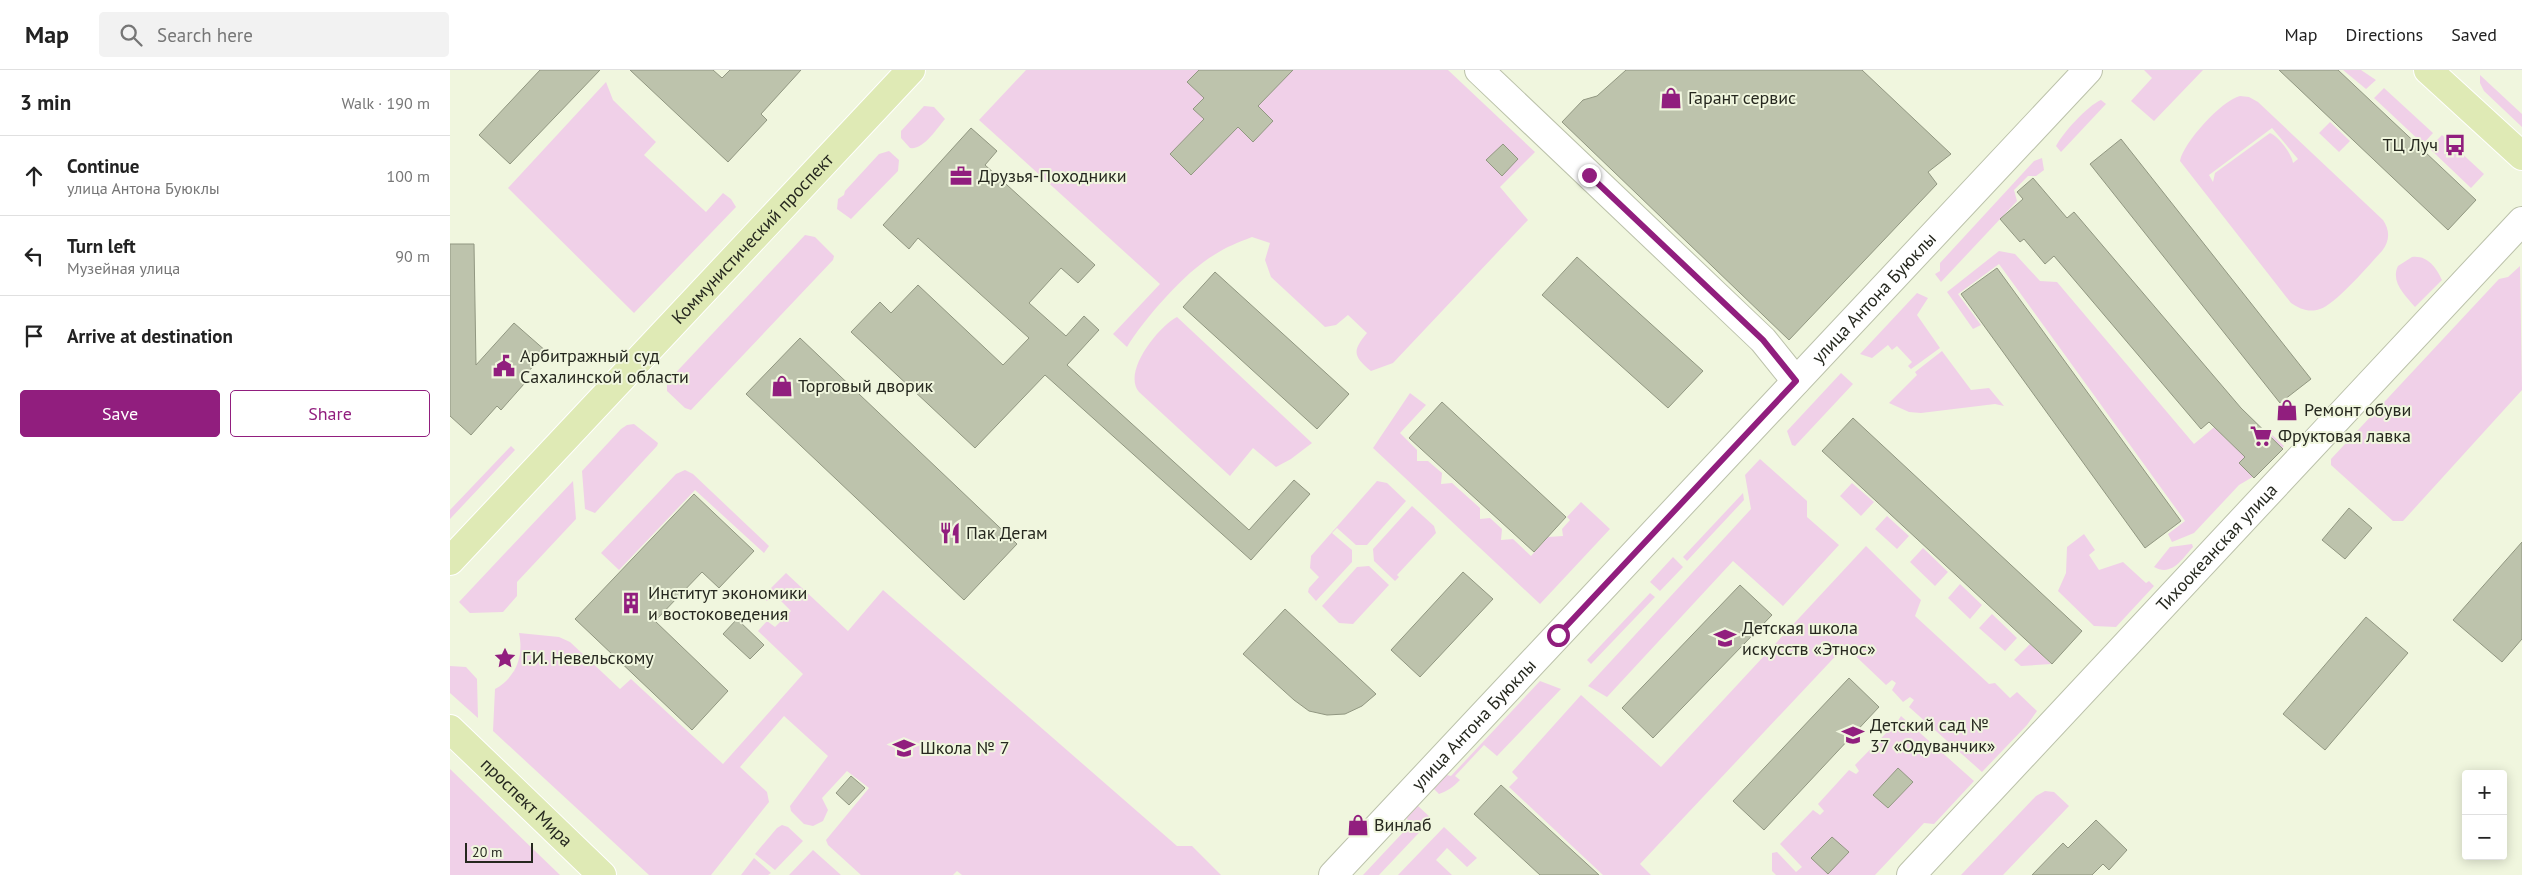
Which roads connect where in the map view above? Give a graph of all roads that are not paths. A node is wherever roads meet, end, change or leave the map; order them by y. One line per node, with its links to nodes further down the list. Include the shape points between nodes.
1 (912, 70): 8 (main road, Коммунистический проспект)
2 (1479, 70): 7 (street, via 1763,340)
3 (2088, 70): 7 (street, улица Антона Буюклы)
4 (2428, 70): 5 (main road)
5 (2522, 156)
6 (2522, 221): 12 (street, Тихоокеанская улица)
7 (1796, 381): 11 (street, улица Антона Буюклы)
8 (450, 561)
9 (450, 729): 10 (main road, проспект Мира)
10 (602, 875)
11 (1333, 875)
12 (1911, 875)

